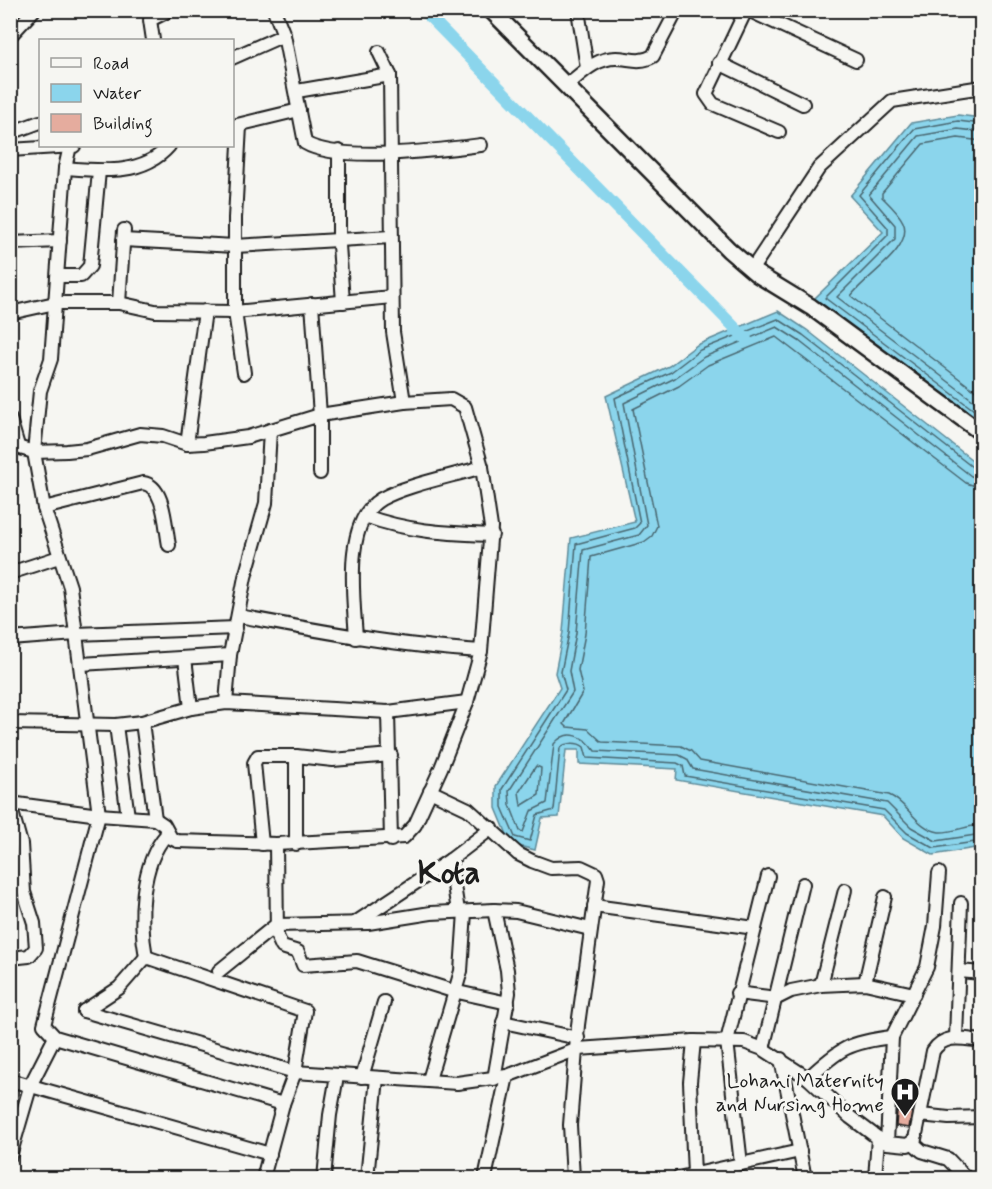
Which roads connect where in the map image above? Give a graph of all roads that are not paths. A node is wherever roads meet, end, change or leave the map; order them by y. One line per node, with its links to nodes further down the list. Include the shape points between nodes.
1 (34, 10): 9 (street)
2 (274, 10): 8 (street)
3 (491, 10): 17 (street)
4 (578, 10): 15 (street)
5 (677, 10): 15 (street, via 653,56 635,62 603,60)
6 (747, 10): 13 (street); 14 (street)
7 (165, 11): 10 (street, via 150,20)
8 (284, 35): 12 (street); 19 (street)
9 (10, 36)
10 (153, 39)
11 (380, 52): 16 (street)
12 (234, 57)
13 (856, 60)
14 (719, 63): 20 (street); 24 (street, via 706,89 709,100)
15 (587, 68): 17 (street)
16 (390, 75): 19 (street); 32 (street)
17 (567, 85): 40 (street, via 653,175)
18 (981, 87): 40 (street, via 892,101 819,168)
19 (297, 91): 21 (street)
20 (803, 104)
21 (299, 110): 23 (street); 31 (street, via 305,142)
22 (39, 122): 25 (street)
23 (236, 126): 39 (street)
24 (779, 132)
25 (10, 134)
26 (481, 146): 32 (street)
27 (11, 147): 28 (street)
28 (39, 147)
29 (72, 147): 33 (street)
30 (168, 147): 34 (street, via 142,165)
31 (339, 151): 32 (street); 37 (street)
32 (390, 152): 35 (street)
33 (65, 168): 34 (street); 36 (street)
34 (99, 171): 41 (street, via 90,266 81,276)
35 (391, 237): 37 (street); 42 (street)
36 (60, 241): 38 (street); 41 (street)
37 (339, 241): 39 (street); 43 (street)
38 (10, 243)
39 (236, 246): 45 (street, via 124,235); 48 (street)
40 (752, 269): 55 (street, via 812,307)
41 (58, 276): 44 (street)
42 (392, 297): 43 (street); 51 (street)
43 (343, 302): 46 (street)
44 (55, 303): 45 (street); 49 (street); 58 (street, via 51,359 39,399)
45 (119, 303): 47 (street, via 154,311)
46 (312, 304): 48 (street); 52 (street)
47 (205, 311): 48 (street); 56 (street)
48 (235, 312): 50 (street)
49 (10, 313)
50 (244, 373)
51 (404, 402): 52 (street); 59 (street, via 435,398 459,401 465,407)
52 (320, 415): 54 (street); 60 (street)
53 (10, 419): 57 (street)
54 (270, 430): 56 (street, via 248,437); 67 (street, via 266,503)
55 (981, 433)
56 (187, 444): 58 (street, via 140,434 87,449)
57 (14, 446): 58 (street)
58 (34, 452): 61 (street)
59 (482, 467): 62 (street, via 381,500); 63 (street)
60 (320, 472)
61 (44, 508): 64 (street, via 151,484 158,491); 65 (street)
62 (365, 516): 63 (street, via 418,532); 69 (street, via 357,533 353,575)
63 (492, 535): 71 (street)
64 (169, 545)
65 (59, 557): 66 (street); 68 (street, via 70,587)
66 (10, 573)
67 (237, 622): 68 (street); 69 (street); 72 (street)
68 (76, 634): 70 (street); 74 (street)
69 (356, 638): 71 (street)
70 (10, 639)
71 (481, 651): 75 (street)
72 (230, 655): 73 (street); 76 (street)
73 (185, 658): 74 (street); 77 (street)
74 (81, 664): 81 (street)
75 (467, 702): 78 (street); 85 (street)
76 (226, 703): 77 (street); 78 (street)
77 (191, 708): 79 (street)
78 (388, 712): 83 (street)
79 (142, 722): 82 (street); 89 (street)
80 (10, 723): 81 (street)
81 (89, 725): 82 (street); 87 (street)
82 (116, 725): 88 (street)
83 (391, 755): 84 (street, via 333,760); 92 (street)
84 (296, 756): 93 (street, via 254,759); 95 (street)
85 (430, 791): 90 (street, via 468,809); 92 (street, via 410,833)
86 (10, 804): 87 (street); 96 (street)
87 (99, 815): 88 (street); 126 (street, via 44,1018 44,1025)
88 (128, 817): 89 (street)
89 (155, 819): 91 (street, via 164,825)
90 (492, 828): 97 (street); 104 (street, via 518,854 532,861 551,868 591,869 598,880)
91 (167, 834): 93 (street, via 177,841); 111 (street, via 156,850 141,910)
92 (391, 840): 95 (street)
93 (262, 844): 94 (street)
94 (276, 844): 95 (street); 108 (street)
95 (297, 844)
96 (16, 856): 112 (street, via 34,923 36,948 28,956)
97 (450, 860): 106 (street); 107 (street)
98 (939, 873): 120 (street, via 927,967)
99 (768, 876): 109 (street)
100 (803, 885): 121 (street)
101 (846, 890): 117 (street)
102 (885, 897): 116 (street)
103 (961, 903): 114 (street)
104 (594, 906): 109 (street); 110 (street)
105 (494, 910): 106 (street); 110 (street, via 516,911); 123 (street, via 507,970)
106 (461, 911): 107 (street); 118 (street, via 461,971)
107 (354, 923): 108 (street)
108 (276, 925): 113 (street); 118 (street, via 279,944 295,949 303,965 357,961)
109 (755, 928): 119 (street)
110 (590, 929): 131 (street)
111 (146, 957): 134 (street, via 304,1011); 134 (street, via 119,988 84,1011)
112 (10, 958)
113 (219, 971)
114 (959, 971): 115 (street); 127 (street)
115 (981, 973)
116 (865, 983): 117 (street); 120 (street)
117 (820, 985): 121 (street)
118 (453, 991): 123 (street); 142 (street)
119 (737, 993): 121 (street); 129 (street)
120 (914, 994): 125 (street)
121 (777, 998): 132 (street)
122 (384, 1002): 137 (street)
123 (508, 1004): 124 (street)
124 (503, 1022): 131 (street); 140 (street)
125 (892, 1037): 139 (street, via 846,1046); 147 (street)
126 (55, 1038): 143 (street); 144 (street)
127 (956, 1038): 130 (street); 145 (street, via 944,1040 933,1051)
128 (694, 1041): 129 (street); 131 (street); 153 (street, via 690,1082)
129 (728, 1041): 132 (street); 152 (street)
130 (981, 1041)
131 (578, 1043): 136 (street); 158 (street, via 570,1125)
132 (763, 1048): 133 (street)
133 (781, 1059): 139 (street); 149 (street)
134 (295, 1072): 135 (street); 144 (street)
135 (336, 1076): 137 (street); 155 (street)
136 (507, 1076): 140 (street); 157 (street)
137 (362, 1077): 138 (street)
138 (377, 1078): 142 (street); 156 (street)
139 (808, 1078): 147 (street)
140 (494, 1079): 142 (street, via 457,1083)
141 (10, 1080): 143 (street)
142 (429, 1080)
143 (31, 1084): 150 (street); 151 (street)
144 (283, 1104): 150 (street)
145 (920, 1115): 146 (street); 148 (street)
146 (981, 1117)
147 (882, 1141): 148 (street); 161 (street)
148 (913, 1143): 162 (street, via 921,1150 948,1159)
149 (800, 1151): 152 (street); 160 (street)
150 (270, 1154): 154 (street)
151 (10, 1156)
152 (741, 1164): 153 (street)
153 (698, 1175): 159 (street)
154 (263, 1179)
155 (324, 1179)
156 (367, 1179)
157 (485, 1179)
158 (573, 1179)
159 (678, 1179)
160 (805, 1179)
161 (875, 1179)
162 (966, 1179)

